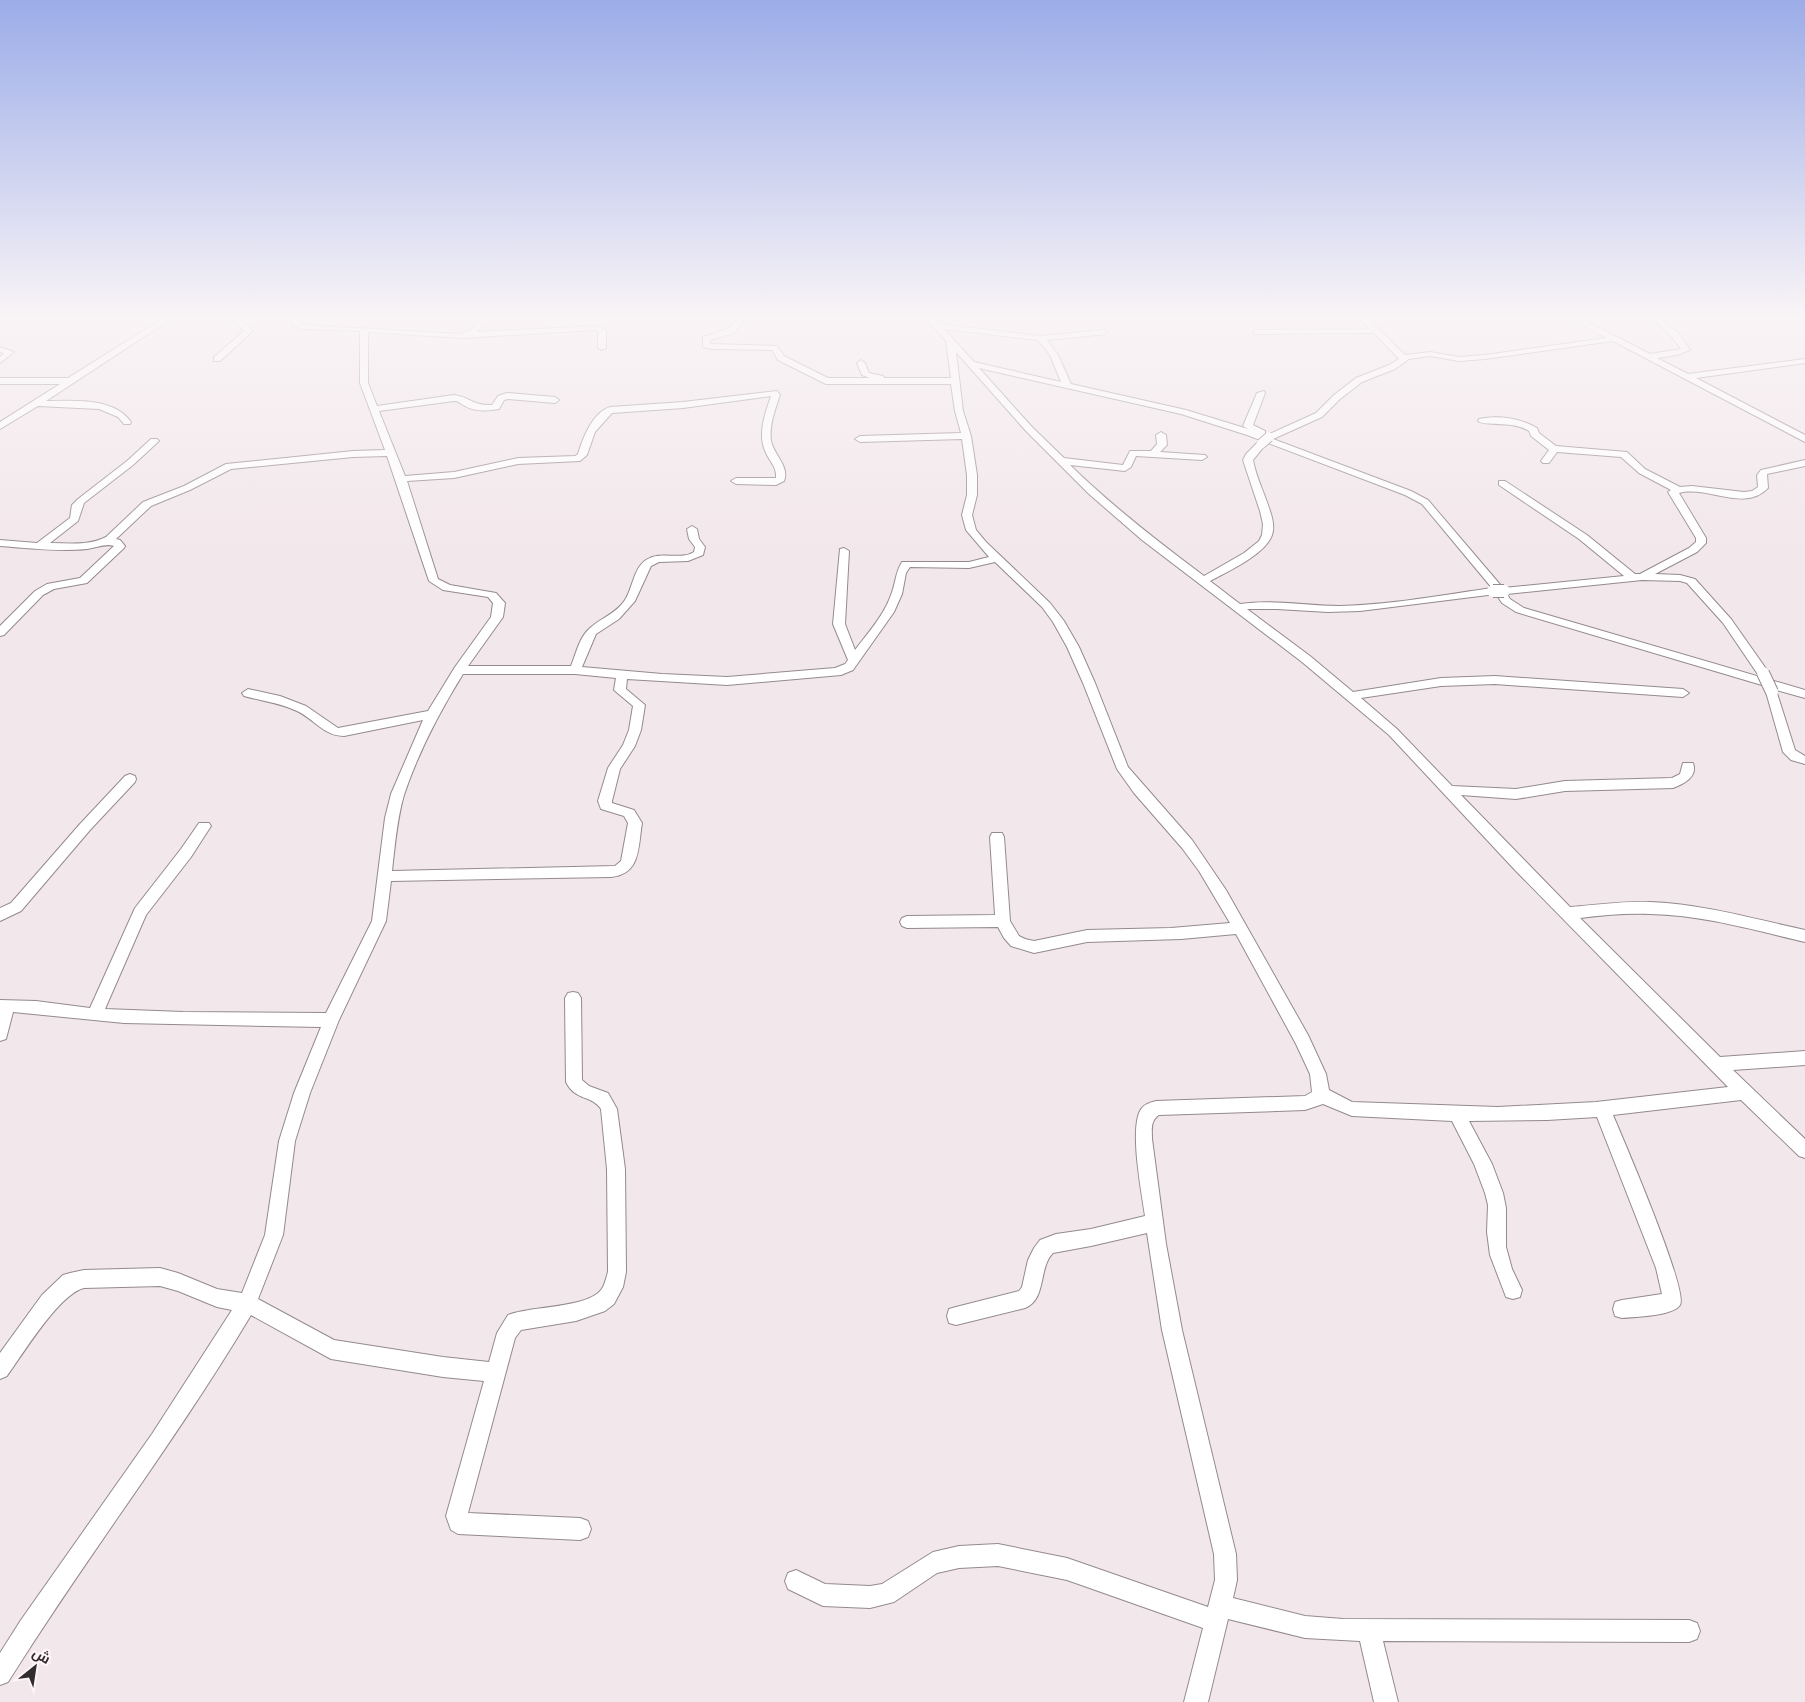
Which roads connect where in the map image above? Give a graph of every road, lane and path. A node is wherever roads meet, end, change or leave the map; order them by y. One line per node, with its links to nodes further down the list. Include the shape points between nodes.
1 (44, 396): 14 (street)
2 (369, 396): 15 (street)
3 (506, 396): 15 (street, via 491,408 470,406 462,399 454,398)
4 (512, 396): 13 (street)
5 (748, 396): 32 (street, via 610,410 591,428 582,455 577,459 518,461 454,475)
6 (776, 396): 33 (street, via 768,418 768,442 770,453 781,469 781,479 772,482)
7 (957, 396): 20 (street)
8 (1001, 396): 29 (street)
9 (1114, 396): 52 (street, via 1183,412 1408,493 1425,502 1506,602 1520,610)
10 (1260, 396): 22 (street, via 1248,426)
11 (1340, 396): 22 (street, via 1319,415)
12 (1724, 396): 23 (street)
13 (555, 400)
14 (34, 403): 17 (street, via 103,407 122,414); 18 (street)
15 (373, 409): 26 (street)
16 (1482, 421): 25 (street, via 1522,423)
17 (127, 422)
18 (0, 426)
19 (1161, 434): 27 (street, via 1162,445)
20 (966, 436): 21 (street); 41 (street, via 973,480 968,523 974,535)
21 (860, 439)
22 (1268, 439): 43 (street, via 1248,460 1265,512 1267,536 1241,558)
23 (1805, 439)
24 (154, 441): 39 (street, via 81,501 74,519)
25 (1554, 449): 30 (street); 35 (street, via 1624,454 1642,471)
26 (392, 453): 32 (street); 37 (street, via 222,468 187,488 147,504)
27 (1154, 453): 28 (street); 29 (street, via 1133,453 1125,468)
28 (1202, 457)
29 (1061, 461): 43 (street, via 1126,521)
30 (1546, 461)
31 (1805, 462): 35 (street, via 1764,472 1763,488 1759,492 1734,495)
32 (401, 479): 47 (street, via 434,581 446,588 492,595 500,603 497,616)
33 (736, 481)
34 (1502, 483): 42 (street)
35 (1677, 489): 42 (street, via 1673,492 1701,543)
36 (692, 529): 48 (street, via 700,547 699,553 687,559 650,562 626,606 592,633)
37 (106, 541): 39 (street, via 86,546); 45 (street, via 120,546 88,578 45,590)
38 (0, 543): 39 (street)
39 (39, 546)
40 (844, 551): 46 (street, via 839,624)
41 (996, 558): 46 (street, via 969,565 910,563 904,566 894,603); 66 (street, via 1046,605 1058,621 1089,683 1122,768 1204,867)
42 (1637, 577): 44 (street, via 1343,609); 55 (street, bridge, via 1691,581 1727,620 1772,692 1789,752 1795,758)
43 (1203, 581): 44 (street)
44 (1239, 607): 53 (street)
45 (0, 633)
46 (853, 659): 49 (street, via 849,667 837,672 748,680 705,681)
47 (459, 670): 48 (street); 54 (street)
48 (575, 670): 49 (street)
49 (622, 675): 61 (street, via 620,690 639,705 638,716 629,746 614,768 605,801 610,809 629,813 636,822 628,864 624,868 611,872)
50 (248, 693): 54 (street, via 290,703 313,715 333,732)
51 (1683, 693): 53 (street, via 1495,680 1440,682)
52 (1805, 694)
53 (1351, 696): 58 (street, via 1393,732)
54 (432, 714): 61 (street, via 398,794)
55 (1805, 760)
56 (1688, 766): 58 (street, via 1682,780 1672,783 1565,786 1516,794)
57 (130, 779): 63 (street, via 16,907)
58 (1448, 790): 62 (street)
59 (204, 826): 70 (street, via 140,912)
60 (996, 837): 64 (street)
61 (386, 876): 71 (street, via 380,922)
62 (1567, 913): 67 (street, via 1619,908 1670,910); 74 (street)
63 (0, 915)
64 (1003, 921): 65 (street); 66 (street, via 1013,940 1030,946 1076,937 1181,934)
65 (907, 922)
66 (1241, 928): 76 (street, via 1302,1040 1318,1074)
67 (1805, 936)
68 (574, 998): 86 (street, via 574,1082 583,1092 607,1100 609,1109 616,1170 617,1272 613,1288 599,1305 515,1322 508,1333)
69 (3, 1006): 70 (street); 72 (street)
70 (95, 1015): 71 (street)
71 (331, 1020): 82 (street, via 292,1124 274,1235)
72 (0, 1034)
73 (1805, 1058): 74 (street)
74 (1716, 1064): 75 (street)
75 (1744, 1092): 77 (street); 79 (street)
76 (1321, 1094): 78 (street, via 1352,1109); 80 (street, via 1316,1100 1306,1103 1169,1106 1148,1113 1144,1139)
77 (1602, 1109): 78 (street); 83 (street, via 1665,1268 1673,1299 1668,1303)
78 (1457, 1114): 81 (street, via 1492,1189 1497,1207 1496,1234 1502,1269)
79 (1805, 1150)
80 (1154, 1223): 84 (street, via 1050,1245 1044,1248 1037,1263 1032,1290 1025,1299); 89 (street, via 1172,1330 1222,1536 1226,1580)
81 (1513, 1290)
82 (247, 1303): 85 (street, via 217,1298 160,1277 70,1282 49,1302); 86 (street, via 331,1349); 92 (street, via 164,1433)
83 (1622, 1309)
84 (956, 1316)
85 (0, 1368)
86 (496, 1372): 87 (street, via 457,1516 458,1523)
87 (580, 1529)
88 (796, 1581): 89 (street, via 823,1594 886,1594 932,1563 959,1557 998,1555 1067,1569)
89 (1218, 1613): 90 (street, via 1305,1627); 93 (street)
90 (1369, 1630): 91 (street); 94 (street)
91 (1689, 1631)
92 (0, 1674)
93 (1196, 1702)
94 (1386, 1702)

